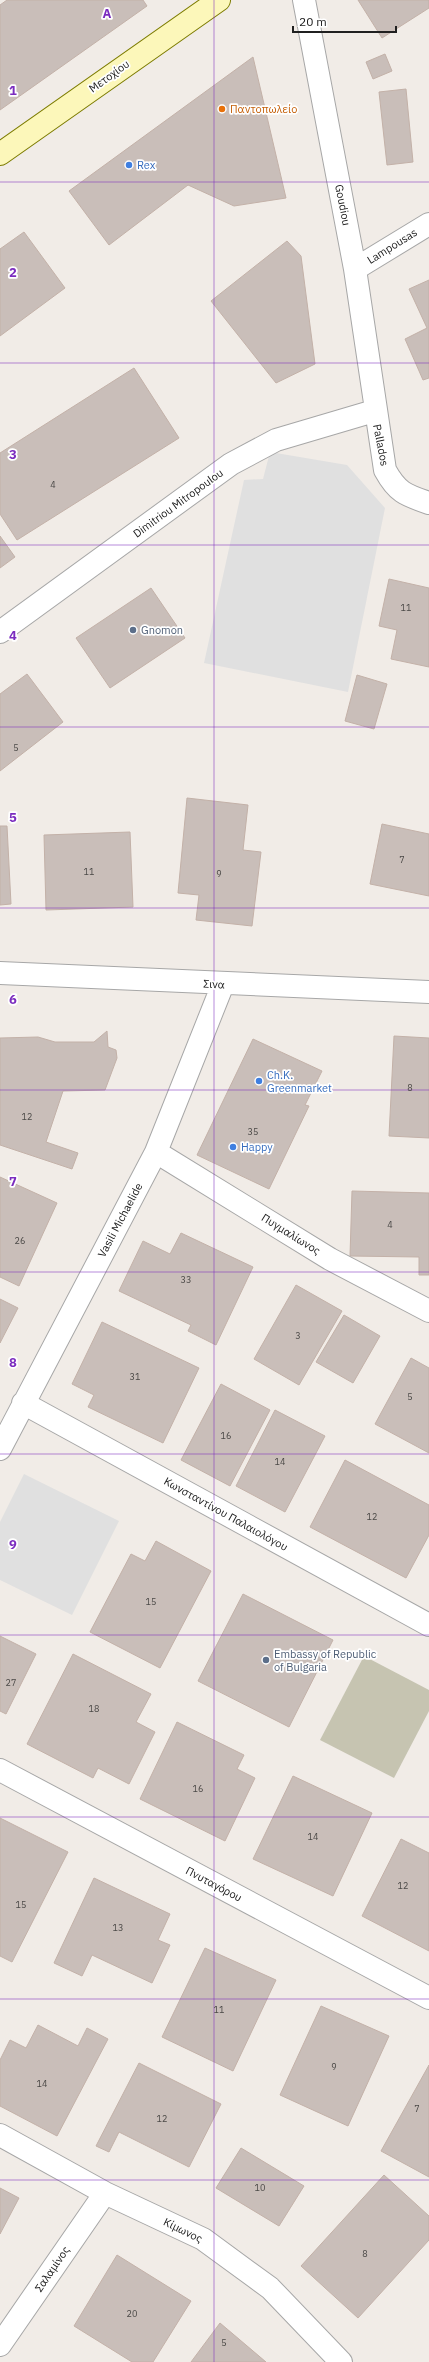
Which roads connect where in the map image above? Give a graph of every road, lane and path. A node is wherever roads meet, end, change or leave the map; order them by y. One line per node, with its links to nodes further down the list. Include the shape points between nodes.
1 (219, 0): 3 (main road, Μετοχίου)
2 (304, 0): 5 (street, Goudiou)
3 (0, 154)
4 (429, 224): 5 (street, Lampousas)
5 (355, 269): 6 (street, Goudiou)
6 (374, 411): 7 (street, Pallados, via 384,470 393,485 406,496); 8 (street, Dimitriou Mitropoulou, via 276,440 231,464)
7 (429, 503)
8 (0, 632)
9 (0, 973): 10 (street, Σινα)
10 (223, 984): 11 (street, Σινα); 12 (street, Vasili Michaelide)
11 (429, 992)
12 (156, 1152): 13 (street, Πυγμαλίωνος, via 330,1259); 14 (street, Vasili Michaelide)
13 (429, 1311)
14 (23, 1403): 15 (street, Vasili Michaelide); 16 (street, Κωνσταντίνου Παλαιολόγου)
15 (0, 1449)
16 (429, 1625)
17 (0, 1770): 18 (street, Πνυταγόρου)
18 (429, 1998)
19 (0, 2135): 20 (street, Κίμωνος)
20 (104, 2193): 21 (street, Σαλαμίνος); 22 (street, Κίμωνος, via 203,2239 270,2288)
21 (0, 2345)
22 (341, 2362)

